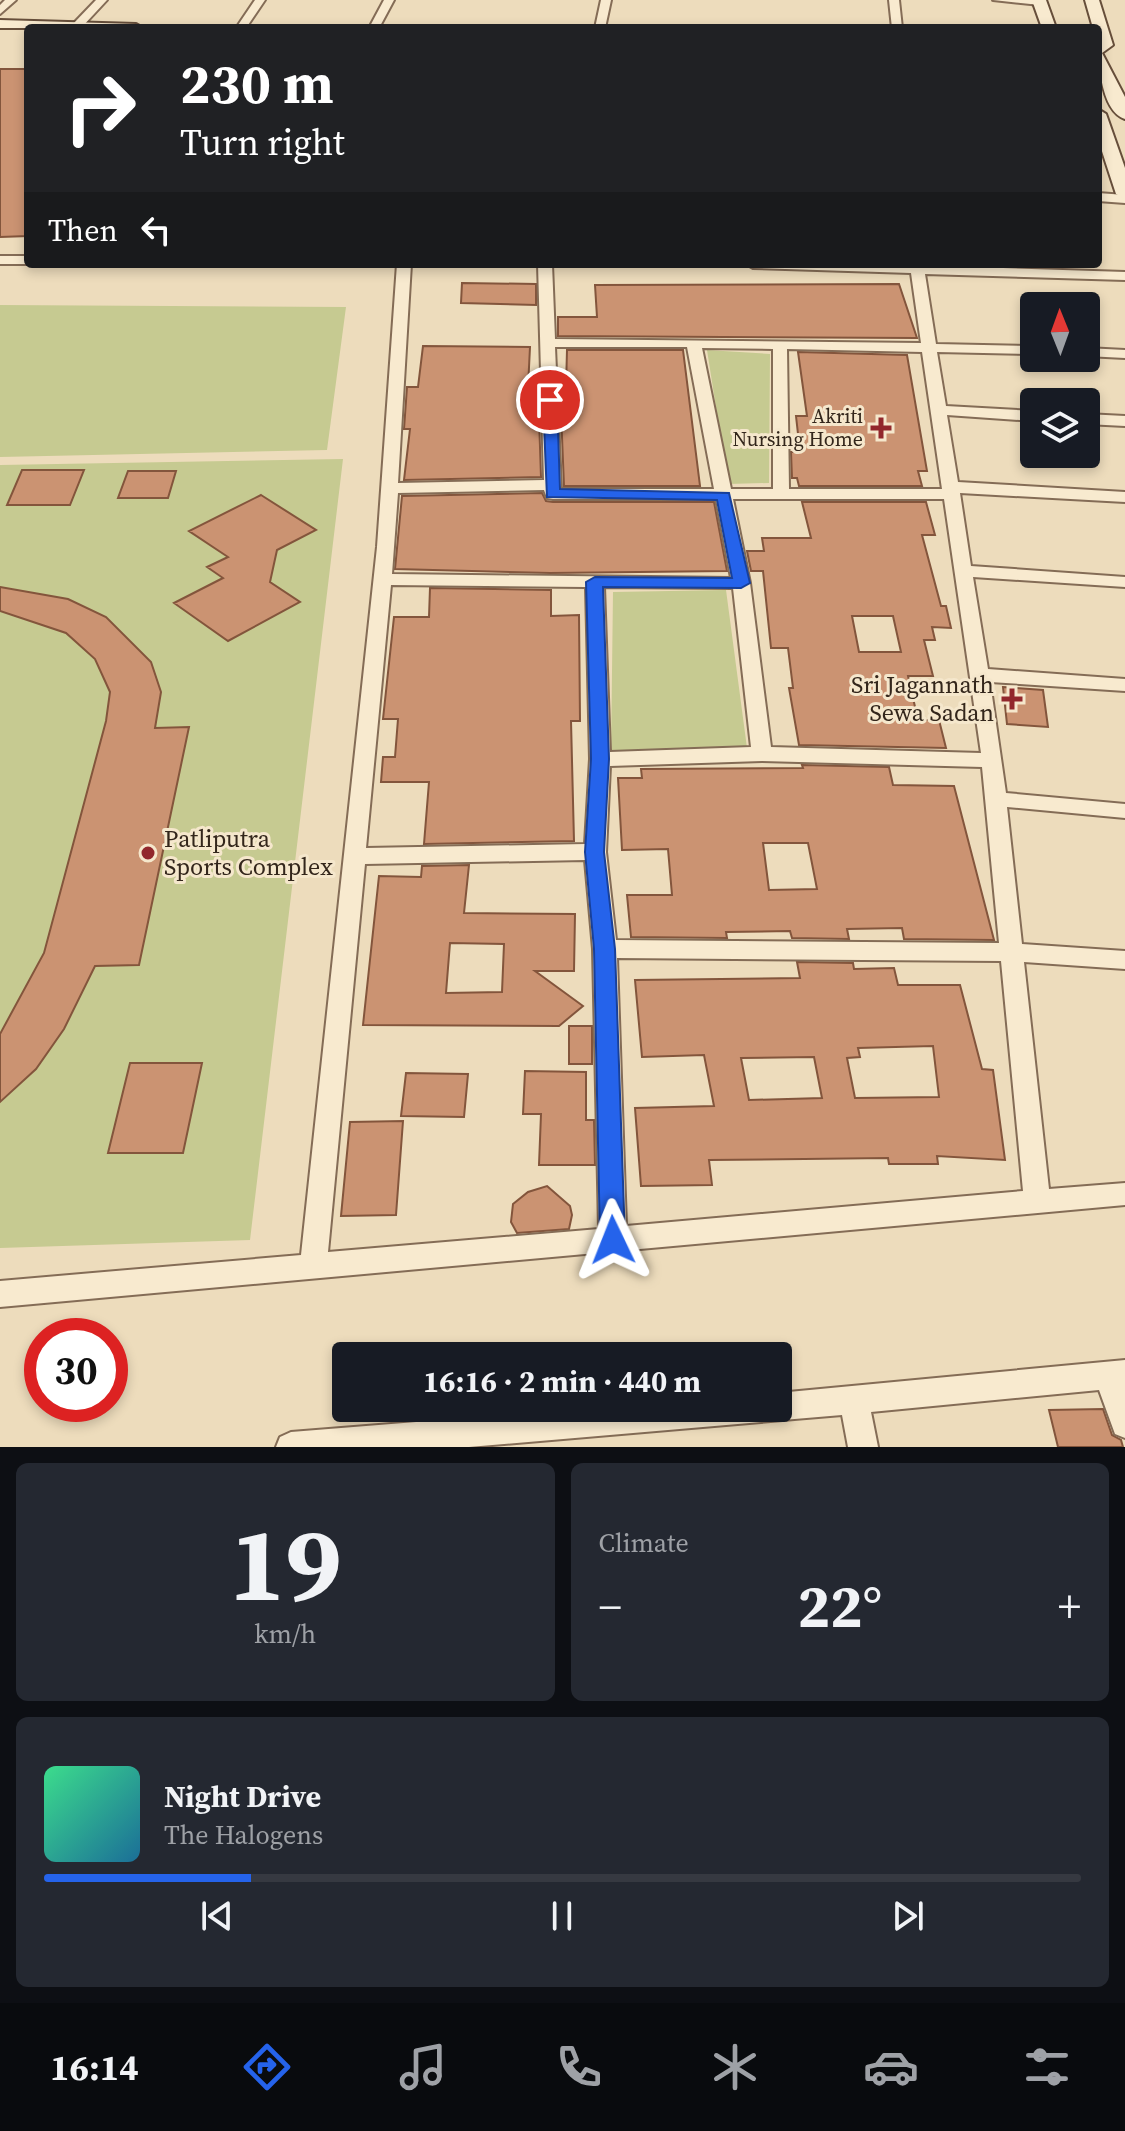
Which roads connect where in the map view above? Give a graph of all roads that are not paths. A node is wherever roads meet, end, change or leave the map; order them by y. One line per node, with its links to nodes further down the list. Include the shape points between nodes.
1 (11, 0): 11 (street)
2 (102, 0): 13 (street)
3 (260, 0): 14 (street)
4 (389, 0): 15 (street)
5 (606, 0): 16 (street)
6 (894, 0): 17 (street)
7 (998, 0): 10 (street)
8 (1076, 0): 19 (street)
9 (1092, 0): 20 (street)
10 (1040, 1): 18 (street)
11 (0, 11)
12 (0, 24): 21 (street)
13 (79, 24)
14 (244, 24)
15 (376, 24)
16 (601, 24)
17 (897, 24)
18 (1048, 24)
19 (1085, 24)
20 (1099, 24)
21 (24, 25)
22 (1102, 54): 23 (street)
23 (1125, 55)
24 (1102, 62): 25 (street)
25 (1124, 108)
26 (1102, 126): 27 (street)
27 (1125, 196): 28 (street)
28 (1102, 197)
29 (0, 260): 30 (street)
30 (24, 260)
31 (404, 268): 48 (street)
32 (545, 268): 36 (street)
33 (884, 268): 34 (street)
34 (917, 269): 35 (street); 39 (street)
35 (1125, 276)
36 (548, 343): 37 (street); 47 (street)
37 (694, 343): 38 (street); 51 (street)
38 (780, 344): 39 (street); 50 (street)
39 (929, 345): 40 (street); 43 (street)
40 (1020, 349)
41 (1100, 353): 42 (street)
42 (1125, 354)
43 (938, 410): 44 (street); 49 (street)
44 (1020, 415)
45 (1100, 420): 46 (street)
46 (1125, 421)
47 (553, 485): 48 (street); 51 (street, via 553,494)
48 (390, 488): 54 (street)
49 (951, 491): 50 (street); 52 (street); 53 (street)
50 (781, 495): 51 (street)
51 (724, 496): 57 (street)
52 (1125, 497)
53 (963, 571): 56 (street); 58 (street)
54 (383, 579): 55 (street); 66 (street)
55 (595, 582): 57 (street); 61 (street)
56 (1125, 582)
57 (741, 583): 60 (street)
58 (979, 675): 59 (street); 62 (street)
59 (1125, 685)
60 (762, 754): 61 (street); 62 (street)
61 (600, 759): 65 (street)
62 (992, 760): 63 (street)
63 (996, 799): 64 (street); 68 (street)
64 (1125, 811)
65 (595, 852): 66 (street); 67 (street)
66 (355, 856): 73 (street)
67 (605, 949): 68 (street); 72 (street)
68 (1011, 952): 69 (street); 71 (street)
69 (1125, 960)
70 (1125, 1194): 71 (street)
71 (1037, 1200): 72 (street)
72 (613, 1240): 73 (street)
73 (313, 1267): 74 (street)
74 (0, 1294)
75 (1117, 1375): 76 (street); 79 (street)
76 (854, 1401): 77 (street); 81 (street)
77 (792, 1406)
78 (597, 1422): 80 (street)
79 (1125, 1424)
80 (291, 1447)
81 (863, 1447)

